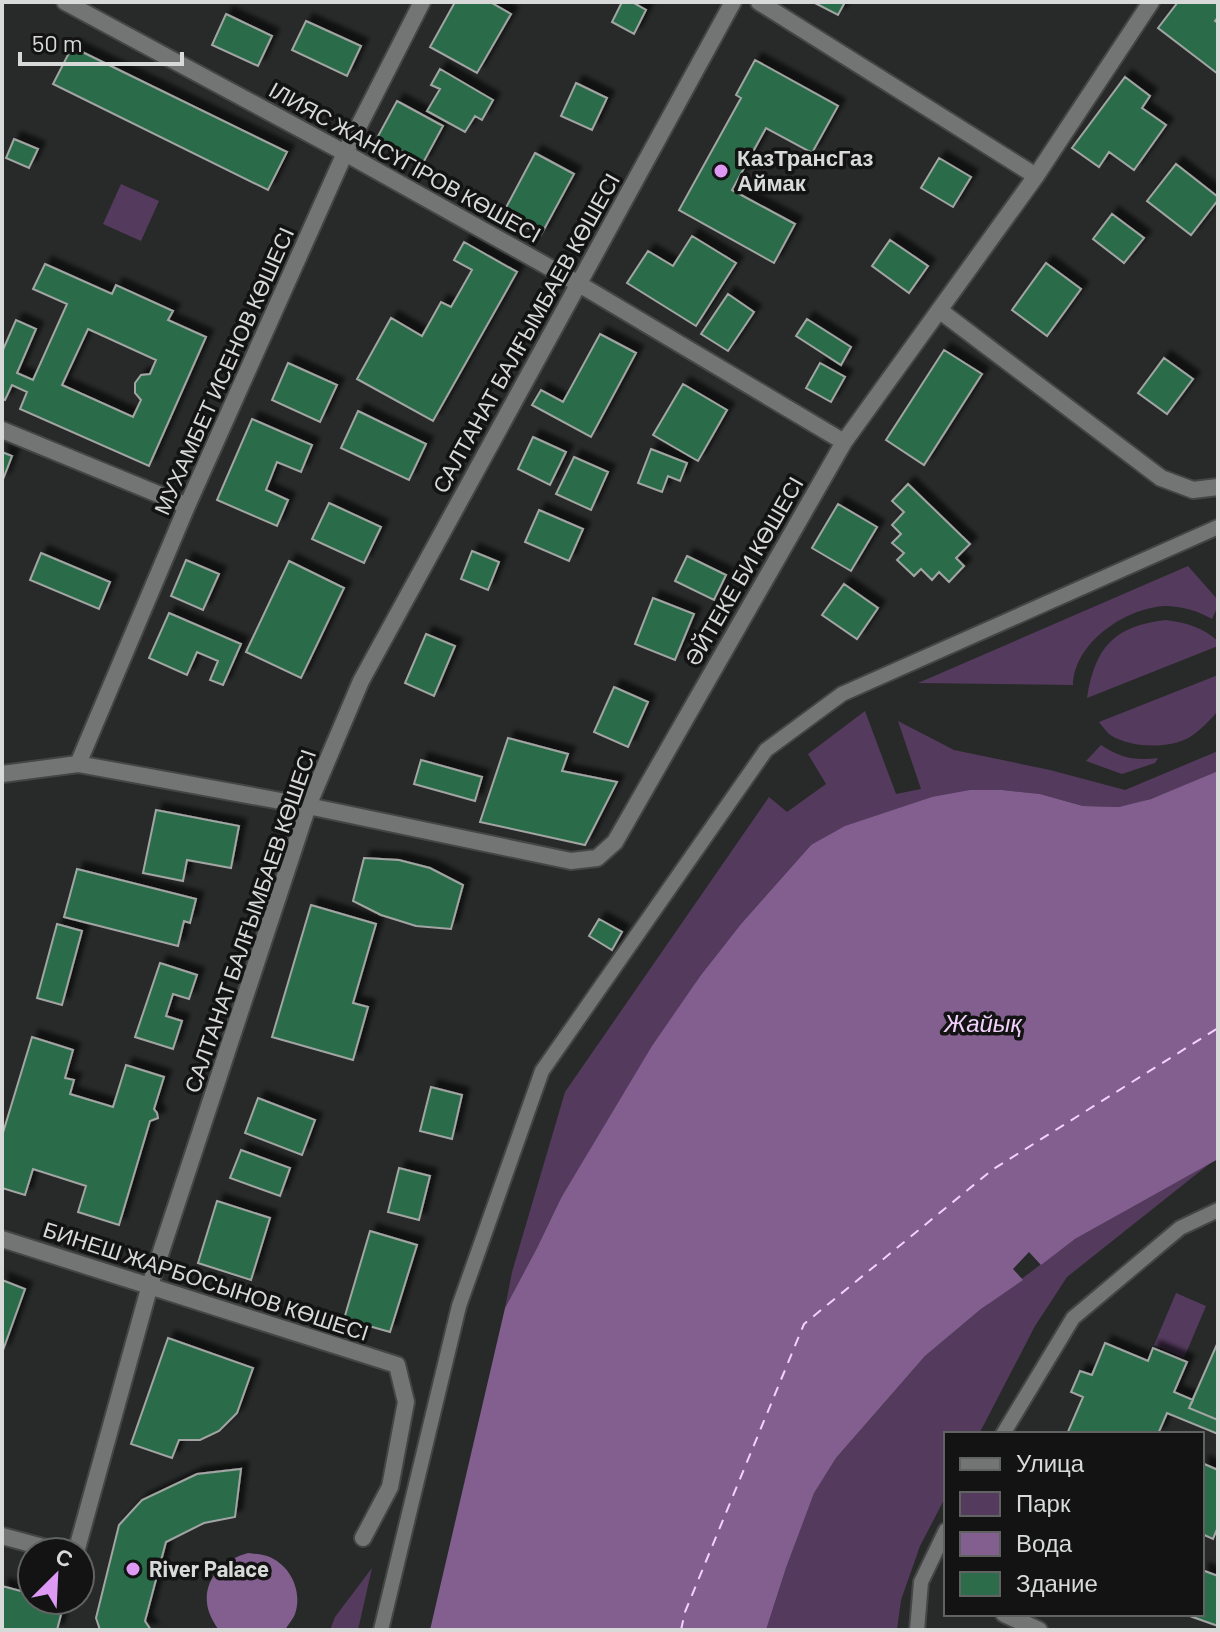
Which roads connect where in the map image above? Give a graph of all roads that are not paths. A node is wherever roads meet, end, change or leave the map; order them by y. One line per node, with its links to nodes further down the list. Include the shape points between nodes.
1 (65, 2): 6 (street, ІЛИЯС ЖАНСҮГІРОВ КӨШЕСІ)
2 (422, 2): 6 (street, МУХАМБЕТ ИСЕНОВ КӨШЕСІ)
3 (733, 2): 8 (street, САЛТАНАТ БАЛҒЫМБАЕВ КӨШЕСІ)
4 (759, 2): 7 (street)
5 (1151, 2): 7 (street, ӘЙТЕКЕ БИ КӨШЕСІ)
6 (345, 153): 8 (street, ІЛИЯС ЖАНСҮГІРОВ КӨШЕСІ); 13 (street, МУХАМБЕТ ИСЕНОВ КӨШЕСІ)
7 (1036, 176): 9 (street, ӘЙТЕКЕ БИ КӨШЕСІ)
8 (579, 284): 11 (street, ІЛИЯС ЖАНСҮГІРОВ КӨШЕСІ); 17 (street, САЛТАНАТ БАЛҒЫМБАЕВ КӨШЕСІ, via 361,681)
9 (939, 310): 11 (street, ӘЙТЕКЕ БИ КӨШЕСІ); 12 (street, via 1161,478 1193,490)
10 (2, 430): 13 (street)
11 (844, 442): 17 (street, ӘЙТЕКЕ БИ КӨШЕСІ, via 615,842 597,858 571,861)
12 (1218, 487)
13 (187, 506): 15 (street, МУХАМБЕТ ИСЕНОВ КӨШЕСІ)
14 (1218, 527): 26 (street, via 842,694 766,750 542,1071 459,1306)
15 (78, 764): 16 (street); 17 (street)
16 (2, 774)
17 (308, 806): 20 (street, САЛТАНАТ БАЛҒЫМБАЕВ КӨШЕСІ)
18 (1218, 1210): 21 (street, via 1180,1228 1073,1318)
19 (2, 1239): 20 (street, БИНЕШ ЖАРБОСЫНОВ КӨШЕСІ)
20 (150, 1285): 23 (street, САЛТАНАТ БАЛҒЫМБАЕВ КӨШЕСІ); 24 (street, БИНЕШ ЖАРБОСЫНОВ КӨШЕСІ, via 397,1365 406,1402 390,1487)
21 (1004, 1432)
22 (944, 1534): 27 (street, via 921,1582)
23 (80, 1536)
24 (363, 1538)
25 (1008, 1616): 28 (street)
26 (381, 1630)
27 (917, 1630)
28 (1039, 1630)

